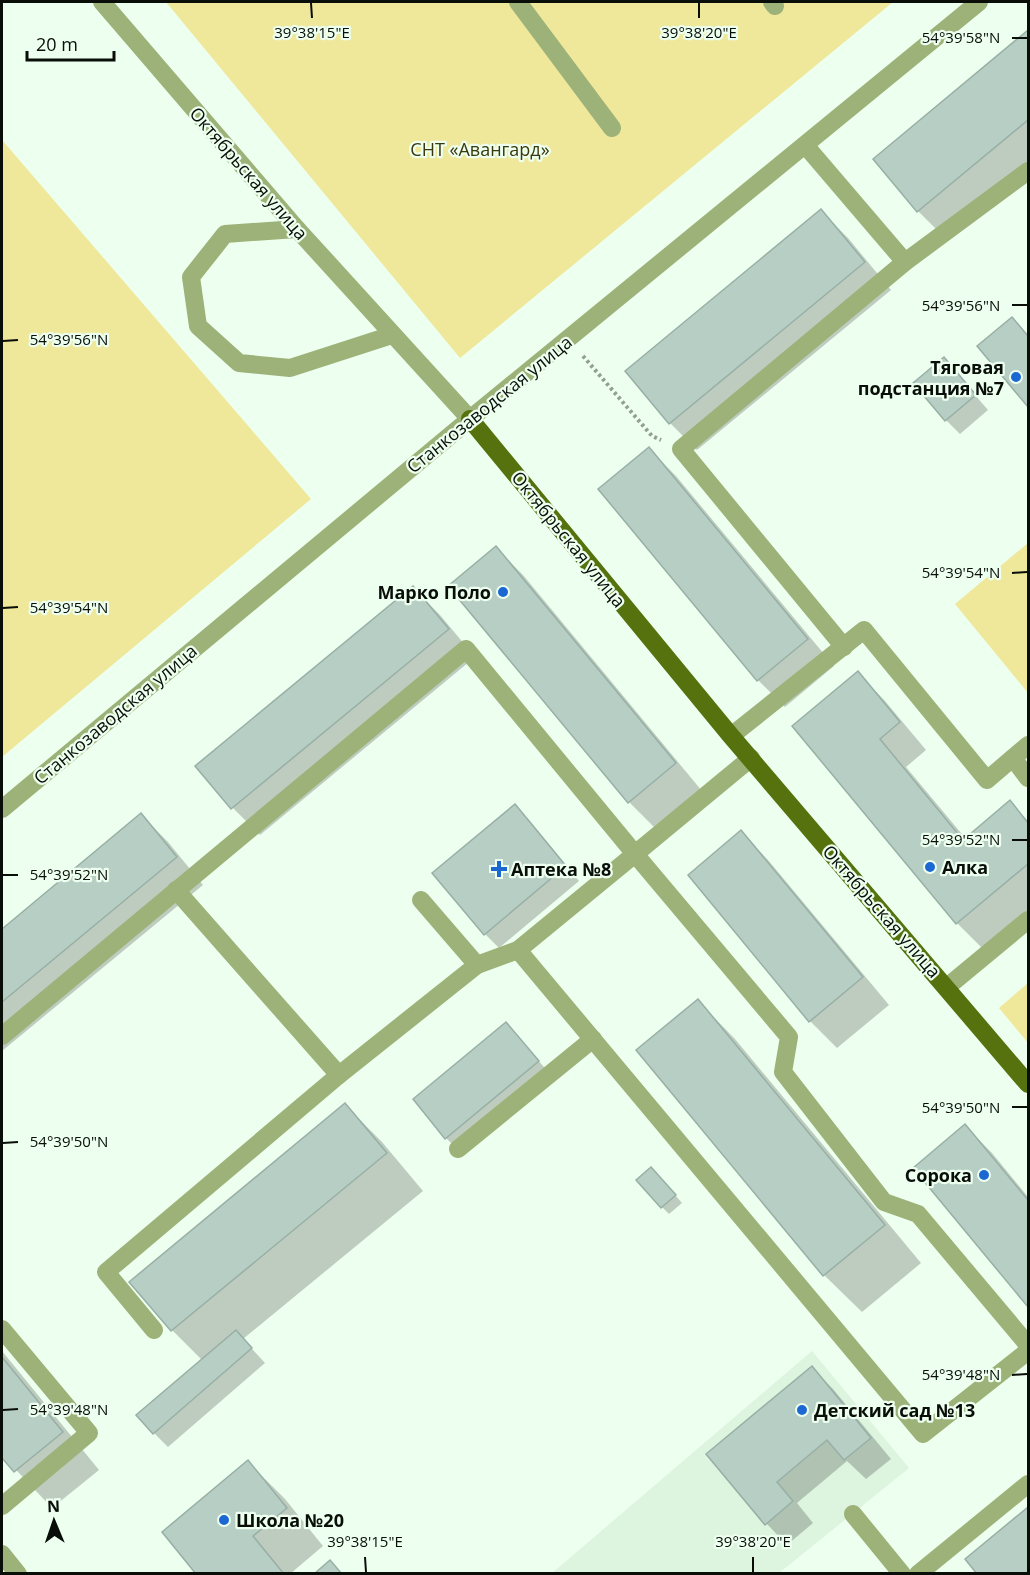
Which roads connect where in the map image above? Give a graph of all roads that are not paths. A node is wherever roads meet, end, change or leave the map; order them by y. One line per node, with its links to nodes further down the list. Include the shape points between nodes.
1 (102, 2): 7 (street, Октябрьская улица)
2 (518, 2): 4 (street)
3 (979, 2): 5 (street, Станкозаводская улица)
4 (612, 128)
5 (805, 144): 8 (street); 10 (street, Станкозаводская улица)
6 (1029, 171): 8 (street)
7 (297, 229): 9 (street, Октябрьская улица); 9 (street, via 225,234 191,277 198,326 239,363 290,368)
8 (905, 262): 11 (street, via 681,449)
9 (392, 334): 10 (street, Октябрьская улица)
10 (470, 419): 12 (main road, Октябрьская улица); 17 (street, Станкозаводская улица)
11 (844, 647): 12 (street); 15 (street, via 864,630 987,780)
12 (731, 736): 14 (main road, Октябрьская улица)
13 (1029, 745): 15 (street)
14 (752, 758): 18 (street); 24 (main road, Октябрьская улица)
15 (1012, 758): 16 (street)
16 (1029, 778)
17 (2, 809)
18 (635, 854): 19 (street, via 466,649); 22 (street); 32 (street, via 789,1037 783,1072 884,1202 918,1214)
19 (176, 890): 25 (street); 27 (street)
20 (422, 900): 23 (street)
21 (1029, 920): 24 (street)
22 (518, 950): 23 (street); 26 (street)
23 (477, 965): 27 (street)
24 (947, 987): 28 (main road, Октябрьская улица)
25 (2, 1036)
26 (593, 1039): 29 (street); 33 (street, via 923,1434)
27 (339, 1075): 31 (street, via 106,1272)
28 (1029, 1084)
29 (458, 1149)
30 (2, 1329): 35 (street, via 89,1433)
31 (154, 1330)
32 (1029, 1345)
33 (1029, 1351)
34 (1029, 1484): 40 (street)
35 (2, 1506)
36 (853, 1514): 39 (street)
37 (2, 1554): 38 (street)
38 (18, 1574)
39 (902, 1574)
40 (918, 1574)

